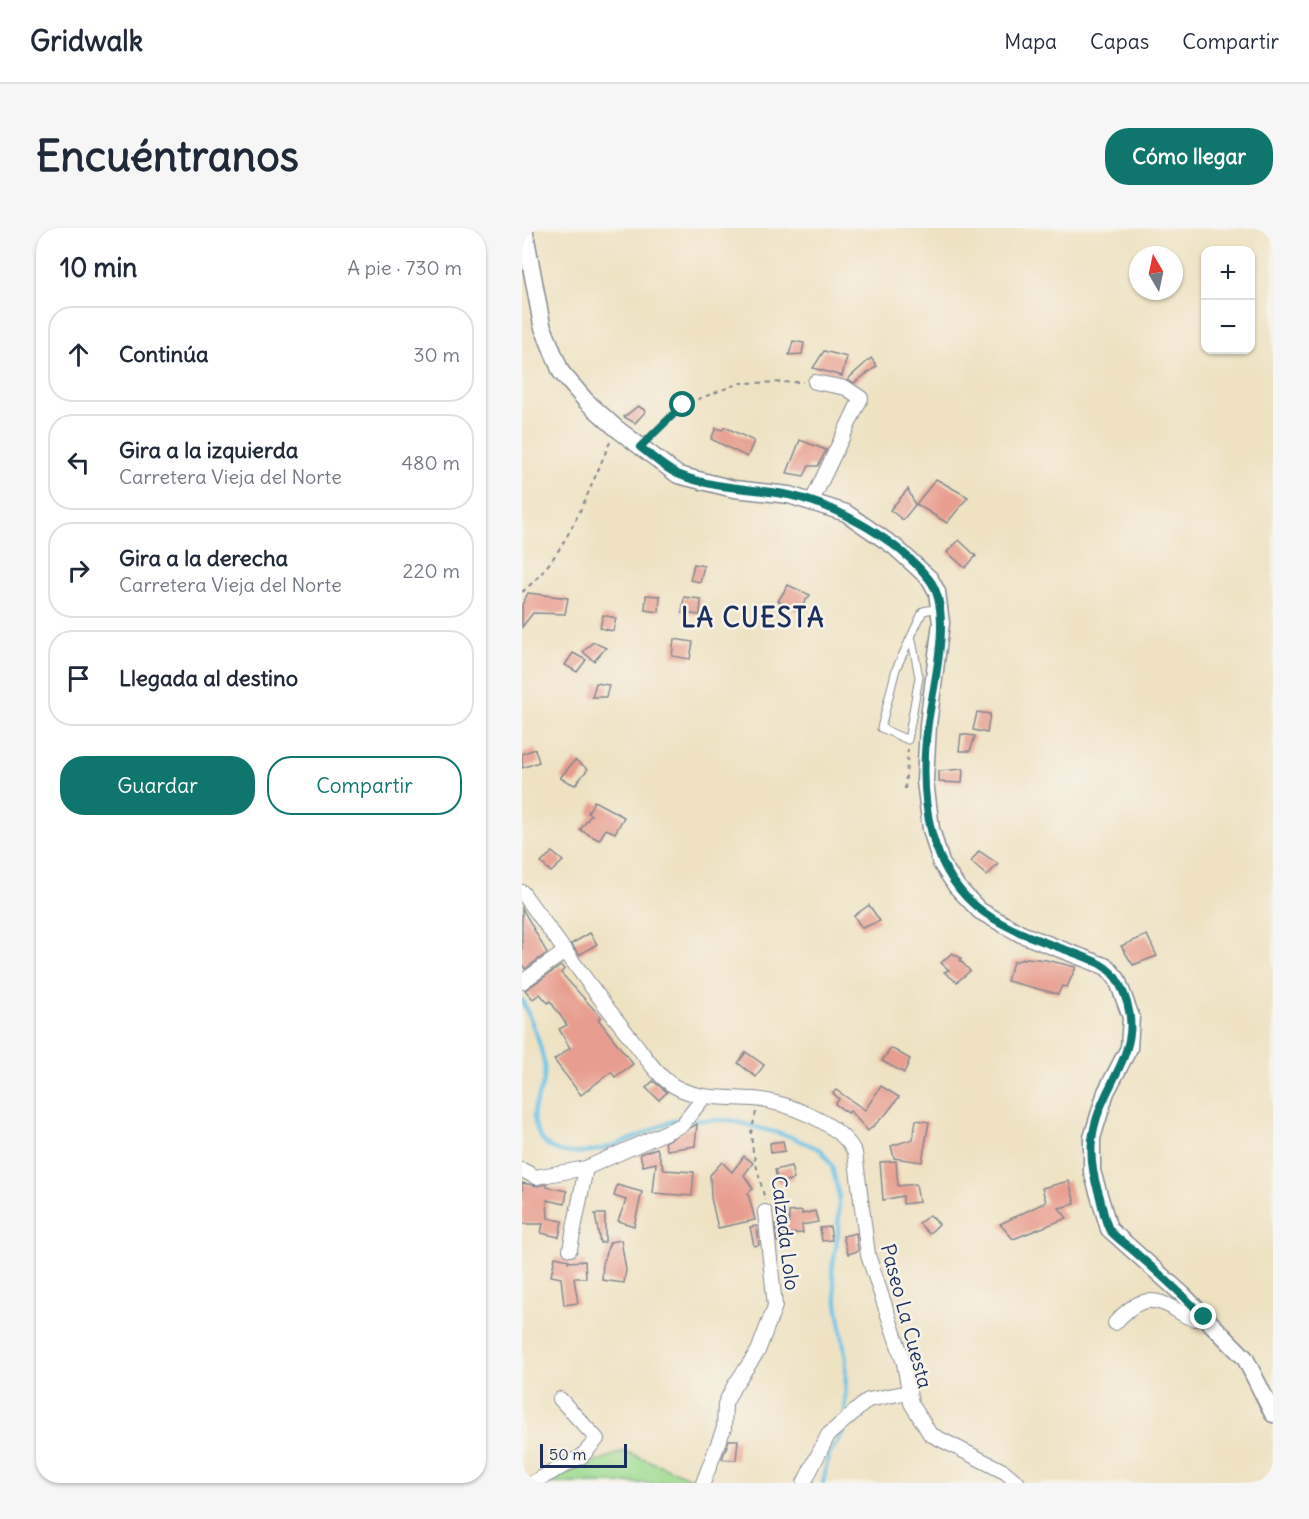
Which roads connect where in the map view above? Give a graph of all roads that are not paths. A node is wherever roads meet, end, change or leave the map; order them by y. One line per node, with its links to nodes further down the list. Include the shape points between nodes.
1 (524, 228): 3 (street, via 542,325 561,372 586,401 678,475)
2 (815, 382): 3 (street, via 846,388 861,398)
3 (811, 502): 4 (street, via 846,513 895,547 930,579)
4 (939, 608): 5 (lane, via 922,612); 14 (street, via 941,623 925,781 931,829 941,863 980,911 1020,934 1107,967 1117,980 1131,1017 1129,1048 1106,1092 1092,1138 1092,1171 1109,1229)
5 (912, 640): 5 (lane, via 897,669 881,728 908,740 918,677)
6 (522, 892): 7 (street, Paseo La Cuesta)
7 (566, 951): 8 (street); 9 (street, Paseo La Cuesta, via 650,1063 672,1085)
8 (522, 982)
9 (704, 1097): 10 (street, via 682,1125); 16 (street, Paseo La Cuesta, via 757,1099 829,1125 849,1141 855,1153 868,1255 904,1363)
10 (586, 1168): 11 (street, via 536,1177); 13 (street)
11 (522, 1170)
12 (765, 1212): 20 (street, Calzada Lolo, via 775,1306 758,1351 725,1404 724,1428)
13 (570, 1249)
14 (1204, 1317): 15 (street, via 1194,1319 1151,1300 1136,1303); 18 (street, via 1245,1358)
15 (1115, 1323)
16 (909, 1392): 21 (street, via 868,1400 828,1435); 22 (street, Paseo La Cuesta, via 930,1434 1005,1472)
17 (560, 1399): 19 (street, via 597,1439 582,1456)
18 (1273, 1414)
19 (532, 1483)
20 (703, 1483)
21 (804, 1483)
22 (1018, 1483)

